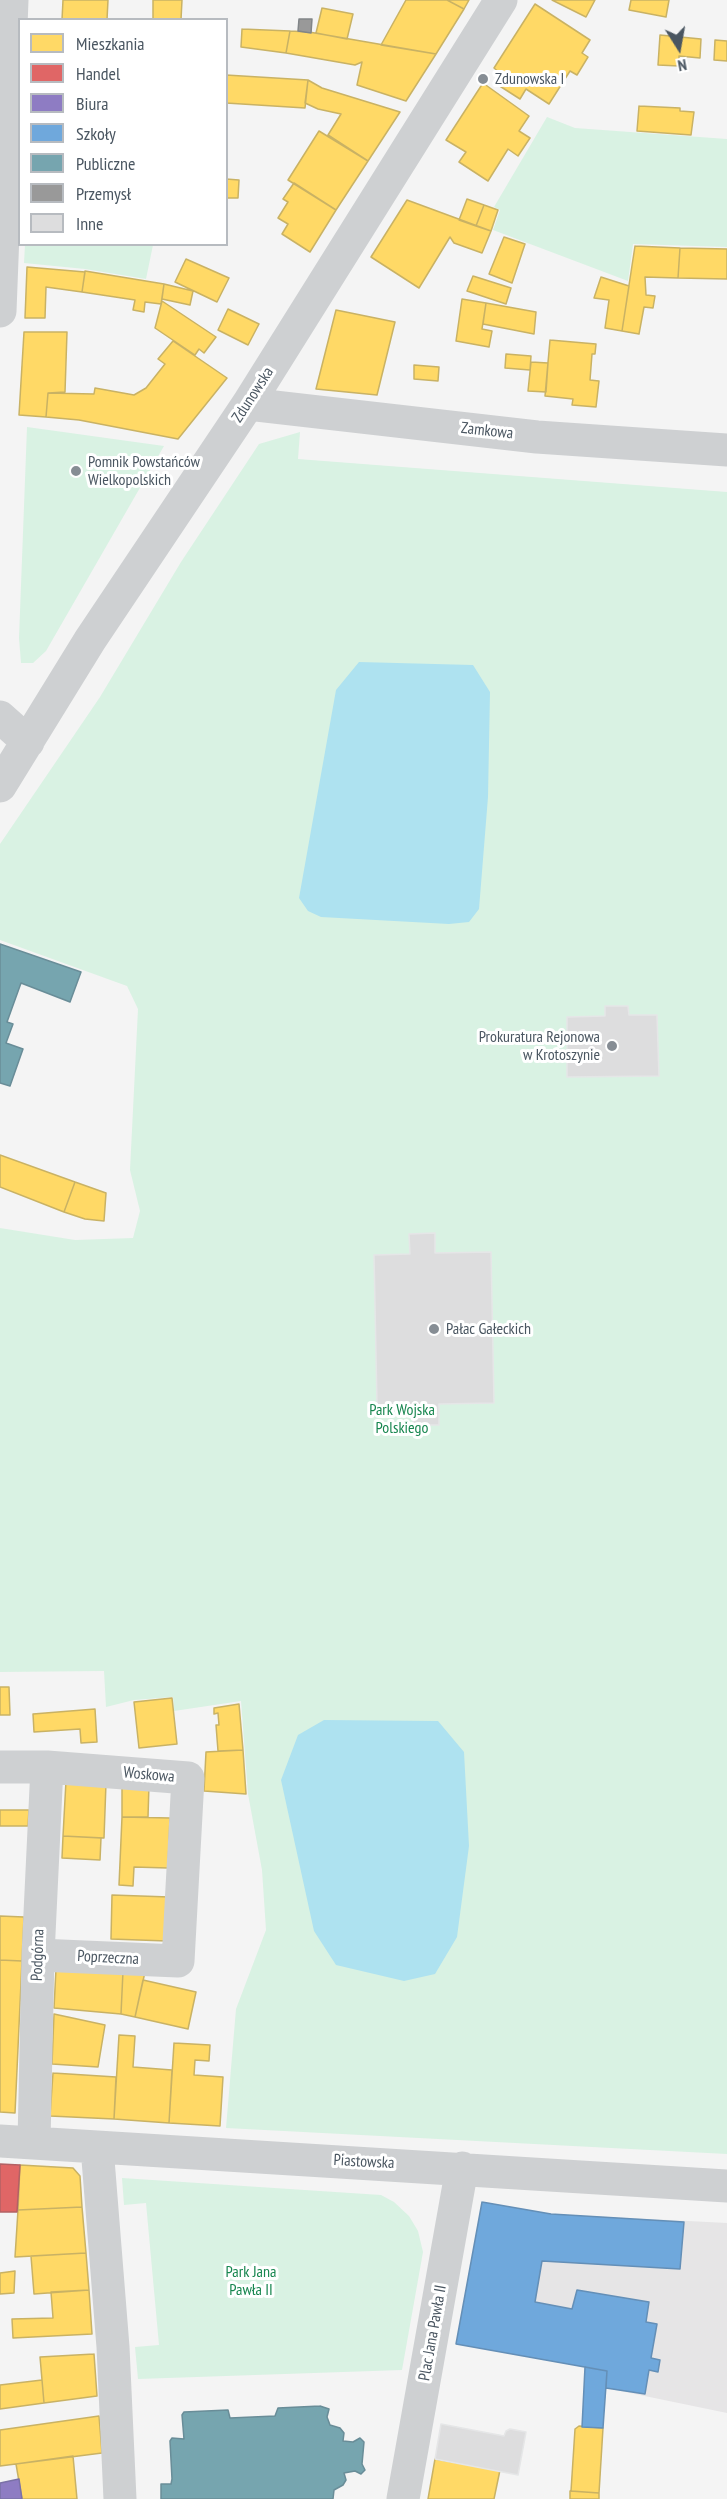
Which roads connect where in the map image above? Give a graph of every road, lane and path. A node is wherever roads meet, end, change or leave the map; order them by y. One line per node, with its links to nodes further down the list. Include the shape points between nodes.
1 (12, 0): 3 (street)
2 (501, 0): 4 (street, Zdunowska)
3 (0, 311)
4 (248, 404): 5 (street, Zamkowa, via 537,437); 7 (street, Zdunowska, via 90,640)
5 (727, 450)
6 (0, 717): 7 (street)
7 (28, 742): 8 (street, Zdunowska)
8 (0, 786)
9 (0, 1767): 10 (street, Woskowa)
10 (47, 1767): 11 (street, Podgórna); 12 (street, Woskowa, via 188,1778)
11 (38, 1954): 12 (street, Poprzeczna); 14 (street, Podgórna)
12 (178, 1961)
13 (0, 2141): 14 (street, Piastowska)
14 (34, 2142): 15 (street, Piastowska)
15 (97, 2147): 16 (street, Piastowska); 18 (street)
16 (462, 2168): 17 (street, Piastowska); 19 (street, Plac Jana Pawła II)
17 (727, 2186)
18 (120, 2499)
19 (403, 2499)

